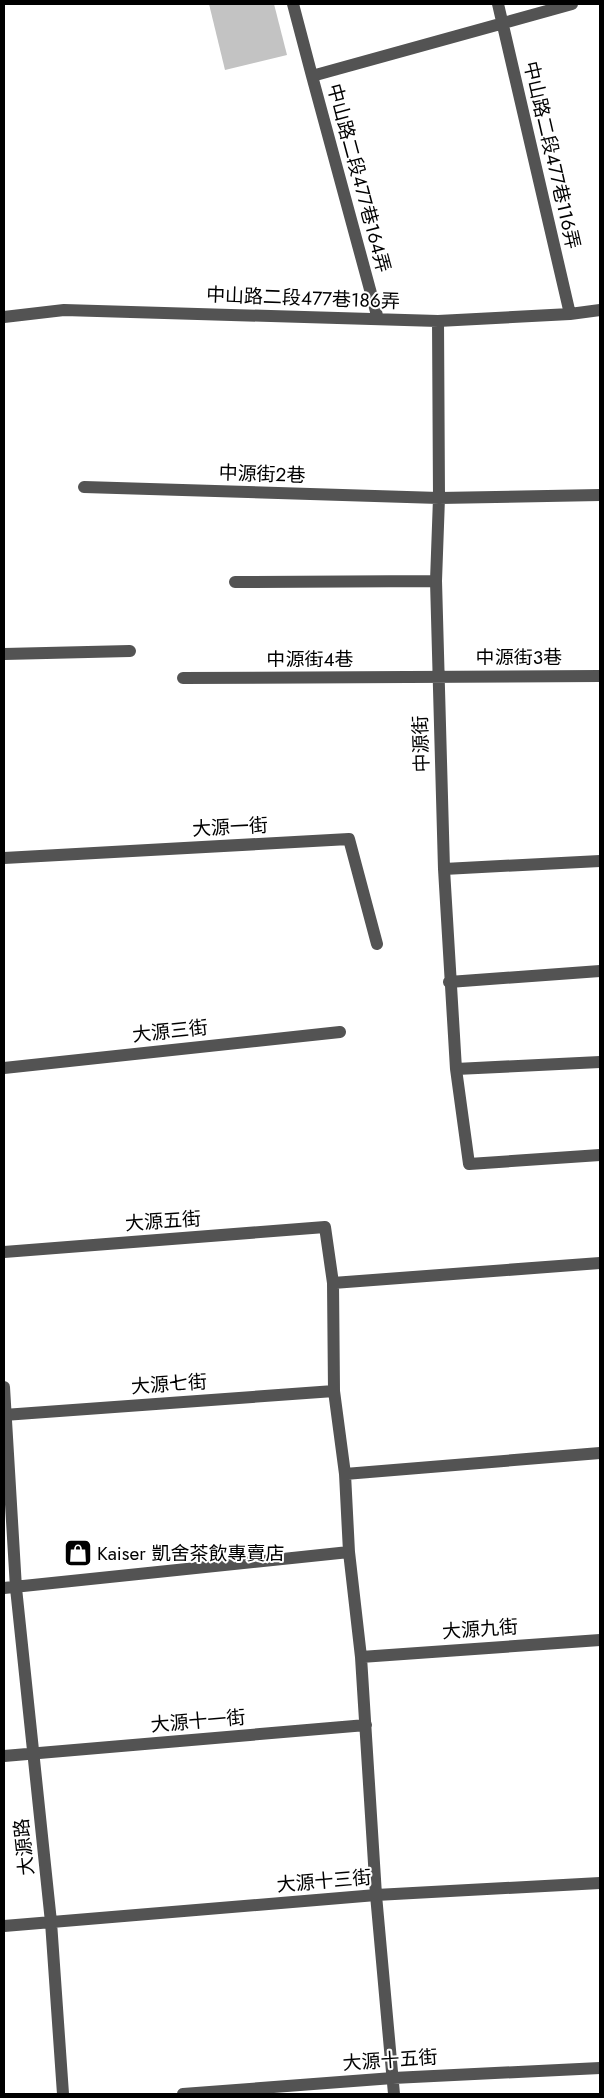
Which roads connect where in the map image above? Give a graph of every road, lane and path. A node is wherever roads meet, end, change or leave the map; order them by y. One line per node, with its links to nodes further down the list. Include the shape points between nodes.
1 (293, 4): 5 (street, 中山路二段477巷164弄)
2 (498, 4): 4 (street, 中山路二段477巷116弄)
3 (572, 4): 4 (street, 中山路二段477巷164弄)
4 (502, 24): 5 (street, 中山路二段477巷164弄); 7 (street, 中山路二段477巷116弄)
5 (312, 76): 9 (street, 中山路二段477巷164弄)
6 (600, 310): 7 (street, 中山路二段477巷186弄)
7 (570, 314): 10 (street, 中山路二段477巷186弄)
8 (4, 316): 9 (street, 中山路二段477巷186弄, via 64,310)
9 (378, 319): 10 (street, 中山路二段477巷186弄)
10 (438, 321): 13 (street, 中源街)
11 (84, 487): 13 (street, 中源街2巷)
12 (600, 495): 13 (street, 中源街2巷)
13 (439, 498): 14 (street, 中源街)
14 (436, 581): 15 (street); 18 (street, 中源街)
15 (235, 582)
16 (130, 651): 17 (street)
17 (4, 654)
18 (438, 676): 19 (street, 中源街3巷); 20 (street, 中源街4巷); 23 (street, 中源街)
19 (600, 676)
20 (183, 678)
21 (4, 858): 24 (street, 大源一街, via 350,839)
22 (600, 861): 23 (street)
23 (444, 869): 26 (street, 中源街)
24 (377, 944)
25 (600, 971): 26 (street)
26 (449, 982): 30 (street, 中源街)
27 (340, 1032): 29 (street, 大源三街)
28 (600, 1062): 30 (street)
29 (4, 1068)
30 (456, 1069): 31 (street, 中源街, via 469,1164)
31 (600, 1155)
32 (4, 1252): 34 (street, 大源五街, via 325,1227)
33 (600, 1263): 34 (street)
34 (334, 1283): 36 (street)
35 (4, 1387): 37 (street, 大源路)
36 (334, 1391): 37 (street, 大源七街); 39 (street)
37 (5, 1415): 41 (street, 大源路)
38 (600, 1453): 39 (street)
39 (345, 1474): 40 (street)
40 (350, 1552): 41 (street); 43 (street)
41 (10, 1588): 45 (street, 大源路)
42 (600, 1640): 43 (street, 大源九街)
43 (361, 1656): 44 (street)
44 (366, 1725): 45 (street, 大源十一街); 48 (street)
45 (33, 1754): 46 (street, 大源十一街); 49 (street, 大源路)
46 (4, 1756)
47 (600, 1883): 48 (street, 大源十三街)
48 (376, 1895): 49 (street, 大源十三街); 52 (street)
49 (52, 1922): 50 (street, 大源十三街); 53 (street, 大源路)
50 (4, 1926)
51 (600, 2068): 52 (street, 大源十五街)
52 (393, 2078): 54 (street, 大源十五街); 55 (street)
53 (63, 2094)
54 (183, 2094)
55 (394, 2094)

